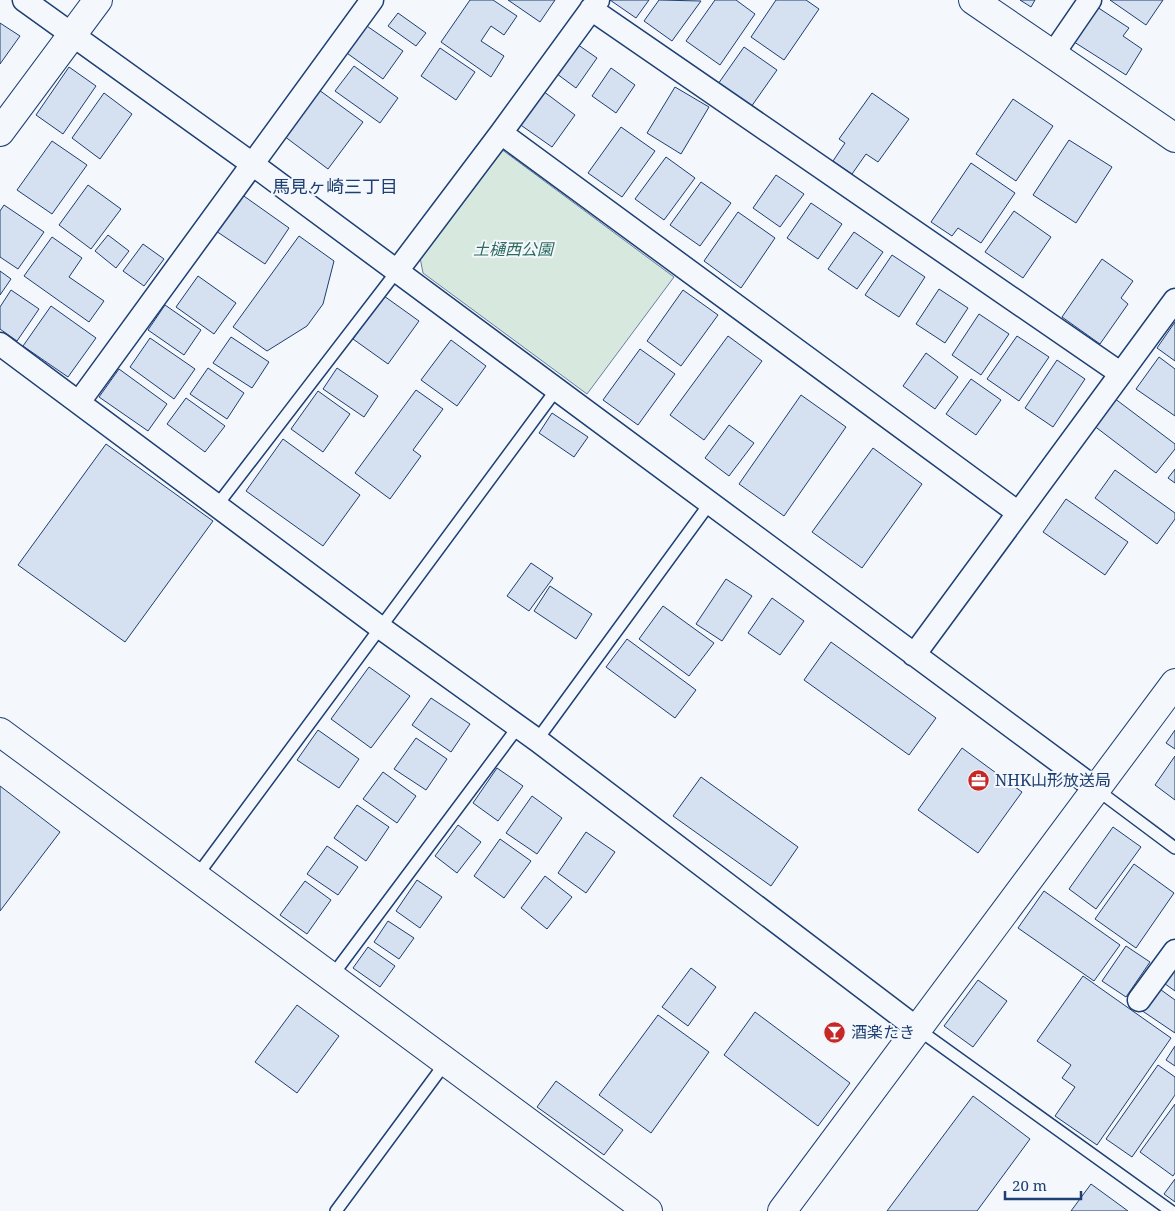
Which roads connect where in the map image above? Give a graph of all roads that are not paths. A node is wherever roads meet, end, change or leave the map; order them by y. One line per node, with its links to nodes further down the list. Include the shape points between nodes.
1 (24, 0): 7 (street)
2 (98, 0): 7 (street)
3 (372, 0): 12 (street)
4 (973, 0): 8 (street)
5 (1090, 0): 8 (street)
6 (594, 4): 10 (street); 16 (street)
7 (72, 35): 9 (street); 12 (street)
8 (1053, 54): 11 (street)
9 (0, 132)
10 (501, 133): 13 (street); 21 (street)
11 (1175, 138)
12 (251, 163): 13 (street); 18 (street)
13 (397, 271): 17 (street); 20 (lane)
14 (1175, 300): 16 (street)
15 (0, 344): 18 (street)
16 (1120, 373): 21 (street)
17 (556, 390): 19 (street); 22 (lane)
18 (79, 402): 20 (street)
19 (710, 503): 23 (street); 27 (lane)
20 (218, 504): 22 (street)
21 (1017, 512): 23 (street)
22 (381, 628): 25 (street); 30 (lane)
23 (914, 655): 28 (street)
24 (1175, 683): 28 (street)
25 (518, 727): 27 (street); 32 (lane)
26 (0, 732): 30 (street)
27 (537, 740): 34 (street)
28 (1096, 789): 29 (lane); 34 (street)
29 (1175, 848)
30 (196, 878): 32 (street)
31 (1175, 951): 33 (street)
32 (332, 976): 35 (street)
33 (1139, 1000)
34 (919, 1030): 38 (street); 39 (lane)
35 (446, 1061): 36 (lane); 37 (street)
36 (336, 1211)
37 (648, 1211)
38 (782, 1211)
39 (1171, 1211)

